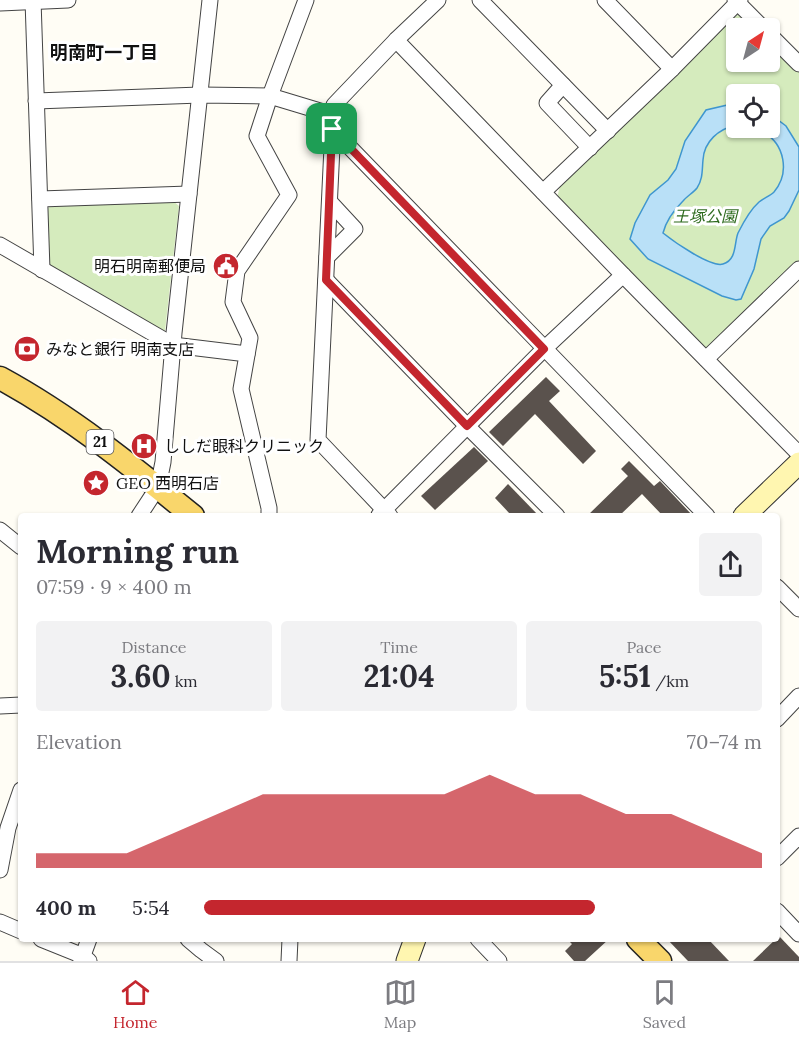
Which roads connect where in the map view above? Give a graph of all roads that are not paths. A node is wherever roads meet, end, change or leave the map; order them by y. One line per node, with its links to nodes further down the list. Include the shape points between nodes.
1 (68, 0): 7 (street)
2 (210, 0): 16 (street)
3 (306, 0): 17 (street)
4 (438, 0): 11 (street)
5 (480, 0): 15 (street)
6 (605, 0): 14 (street)
7 (33, 1): 9 (street); 18 (street)
8 (737, 1): 10 (street); 14 (street)
9 (0, 3)
10 (753, 18)
11 (396, 40): 19 (street, via 334,105); 22 (street)
12 (780, 45): 13 (street)
13 (799, 64)
14 (672, 69): 20 (street)
15 (563, 86): 20 (street); 21 (street, via 548,103)
16 (200, 95): 17 (street); 18 (street); 23 (street)
17 (270, 96): 19 (street); 34 (street, via 257,136 288,195 237,272 233,302 250,338)
18 (36, 101): 24 (street)
19 (332, 122): 25 (street); 33 (street)
20 (608, 131): 21 (street)
21 (590, 148): 22 (street)
22 (543, 192): 30 (street)
23 (189, 194): 24 (street); 32 (street)
24 (40, 199): 29 (street)
25 (330, 202): 27 (street); 27 (street, via 355,229)
26 (0, 245): 29 (street)
27 (327, 257): 31 (street)
28 (799, 269): 35 (street)
29 (42, 270): 32 (street)
30 (623, 275): 33 (street); 35 (street)
31 (326, 280): 37 (street); 44 (street, via 318,440)
32 (173, 345): 34 (street); 40 (street)
33 (544, 349): 37 (street); 47 (street)
34 (247, 354): 43 (street, via 241,389)
35 (706, 359): 38 (street)
36 (0, 378): 40 (main road, 21, via 63,416)
37 (467, 426): 45 (street); 46 (street)
38 (799, 454)
39 (799, 463): 48 (street)
40 (158, 487): 41 (street); 42 (main road, 21)
41 (141, 513)
42 (189, 513)
43 (269, 513)
44 (383, 513)
45 (385, 513)
46 (554, 513)
47 (704, 513)
48 (747, 513)
49 (0, 530): 50 (street)
50 (18, 545)
51 (780, 590): 52 (street)
52 (799, 609)
53 (799, 696): 56 (street)
54 (18, 705): 55 (street)
55 (0, 706)
56 (780, 716)
57 (18, 800): 58 (street)
58 (10, 828): 61 (street)
59 (799, 836): 60 (street)
60 (780, 855)
61 (0, 870)
62 (780, 914): 65 (street)
63 (0, 922): 64 (street)
64 (18, 930)
65 (799, 934)
66 (47, 942): 73 (street)
67 (88, 942): 73 (street)
68 (290, 942): 75 (street)
69 (414, 942): 76 (street)
70 (481, 942): 77 (street)
71 (641, 942): 78 (main road)
72 (201, 950): 74 (street)
73 (84, 959)
74 (216, 961)
75 (289, 961)
76 (407, 961)
77 (499, 961)
78 (660, 961)

